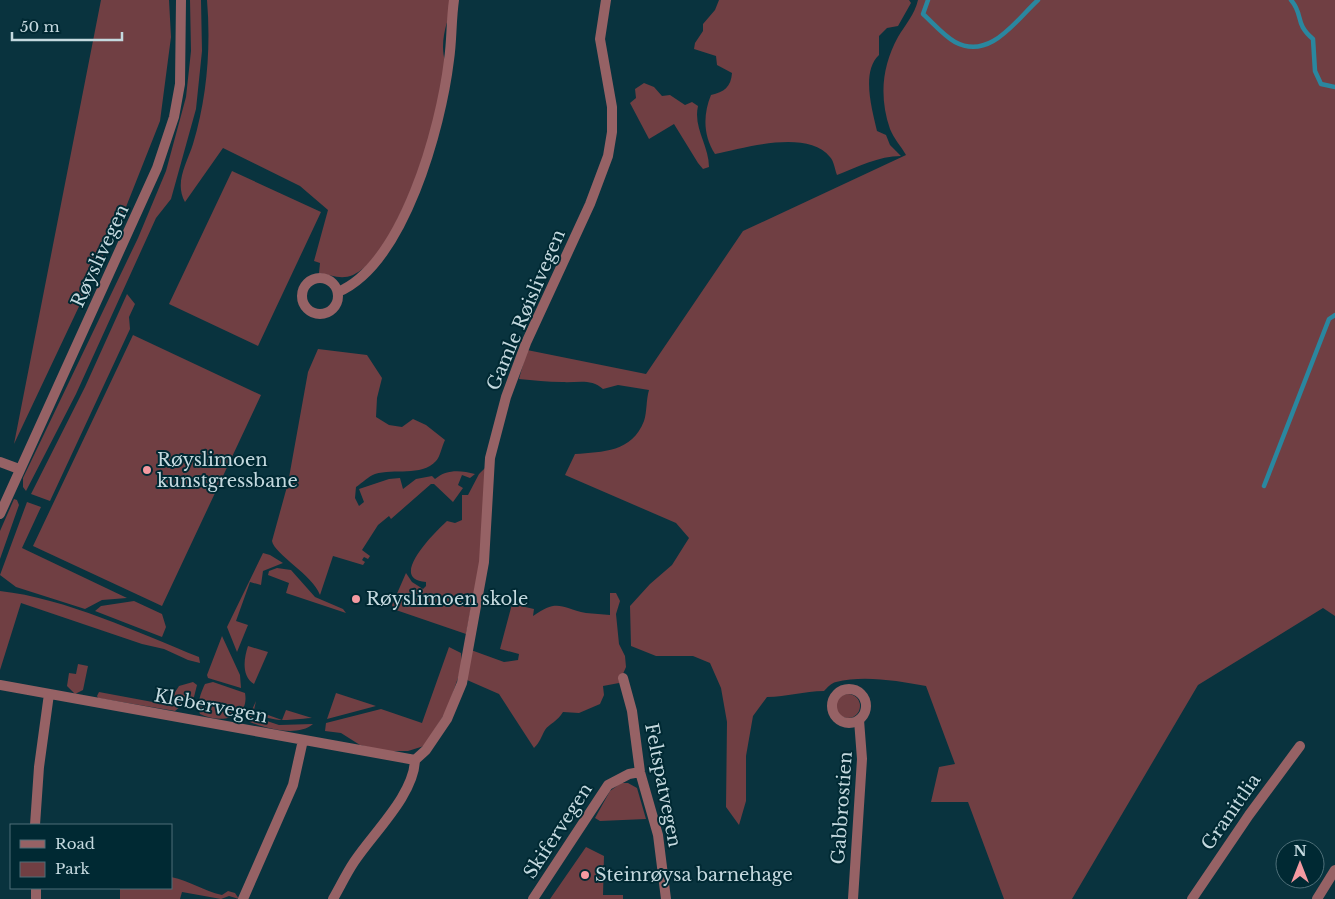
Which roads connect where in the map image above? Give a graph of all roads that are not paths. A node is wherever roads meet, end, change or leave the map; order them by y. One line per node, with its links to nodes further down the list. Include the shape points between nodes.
1 (181, 0): 6 (street, Røyslivegen, via 180,84 174,117 157,168)
2 (454, 0): 4 (street, via 445,90 421,178 393,237 351,286)
3 (606, 0): 14 (street, Gamle Røislivegen, via 600,39 612,107 608,156 590,204 526,343 506,397 490,458 484,562 462,683 447,719 426,750)
4 (338, 292)
5 (0, 462): 6 (street)
6 (19, 468): 7 (street, Røyslivegen)
7 (0, 514)
8 (623, 678): 15 (street, Feltspatvegen, via 632,711)
9 (0, 685): 10 (street, Klebervegen)
10 (49, 694): 12 (street, Klebervegen); 16 (street)
11 (859, 720): 22 (street, Gabbrostien, via 862,759)
12 (302, 740): 14 (street, Klebervegen); 18 (street, via 293,785)
13 (1300, 746): 23 (street, Granittlia, via 1248,815)
14 (415, 760): 19 (street, Gamle Røislivegen, via 409,785 354,862)
15 (640, 772): 20 (street, Skifervegen, via 608,785); 21 (street, Feltspatvegen, via 658,835)
16 (35, 824)
17 (1335, 871): 24 (street)
18 (243, 899)
19 (333, 899)
20 (533, 899)
21 (666, 899)
22 (853, 899)
23 (1192, 899)
24 (1318, 899)

